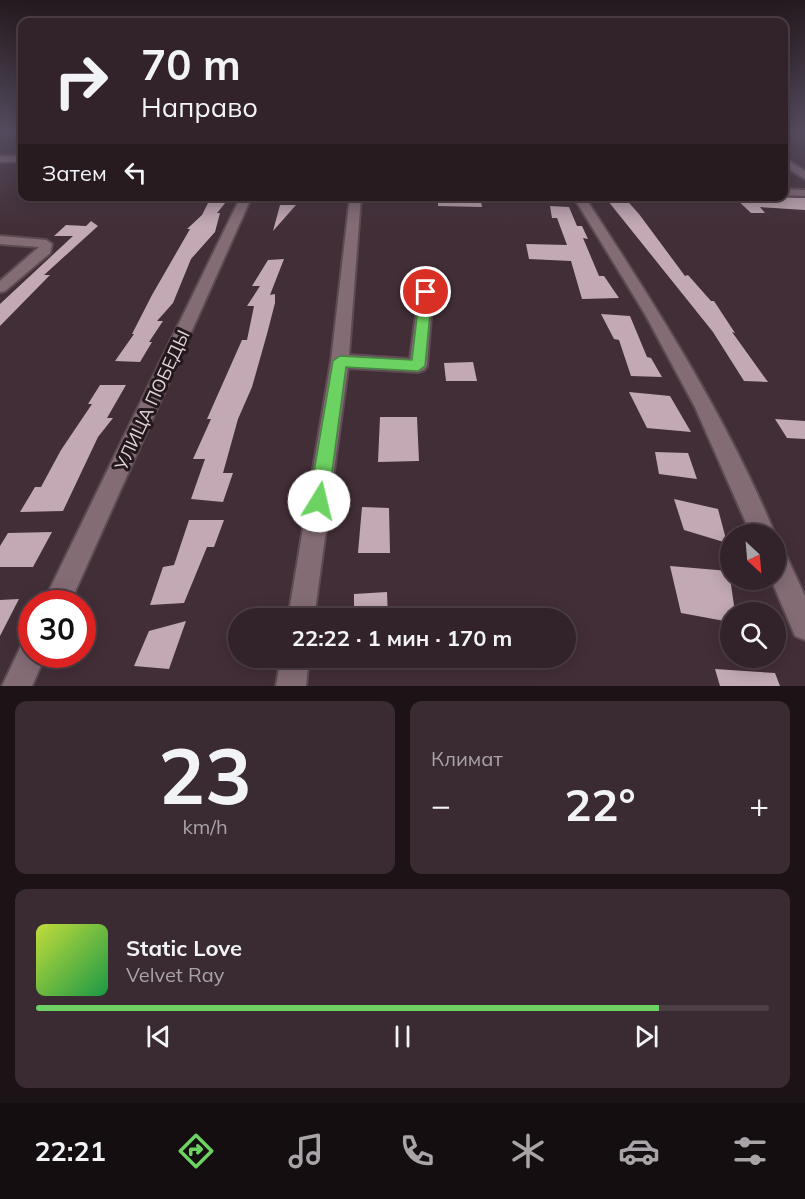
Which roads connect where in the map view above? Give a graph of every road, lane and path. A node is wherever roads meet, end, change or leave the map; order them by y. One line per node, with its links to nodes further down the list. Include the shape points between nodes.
1 (788, 164): 2 (street)
2 (805, 176)
3 (788, 192): 4 (street)
4 (805, 193)
5 (245, 201): 14 (street, УЛИЦА ПОБЕДЫ)
6 (356, 201): 11 (street)
7 (581, 201): 12 (street, via 653,314 704,406)
8 (0, 240): 9 (street, via 46,244 45,250)
9 (0, 288)
10 (426, 292): 11 (street, via 418,366)
11 (340, 361): 15 (street)
12 (758, 524)
13 (786, 583): 16 (street)
14 (62, 590)
15 (303, 608)
16 (805, 626)
17 (25, 668): 19 (street)
18 (293, 668): 20 (street)
19 (17, 686)
20 (291, 686)

